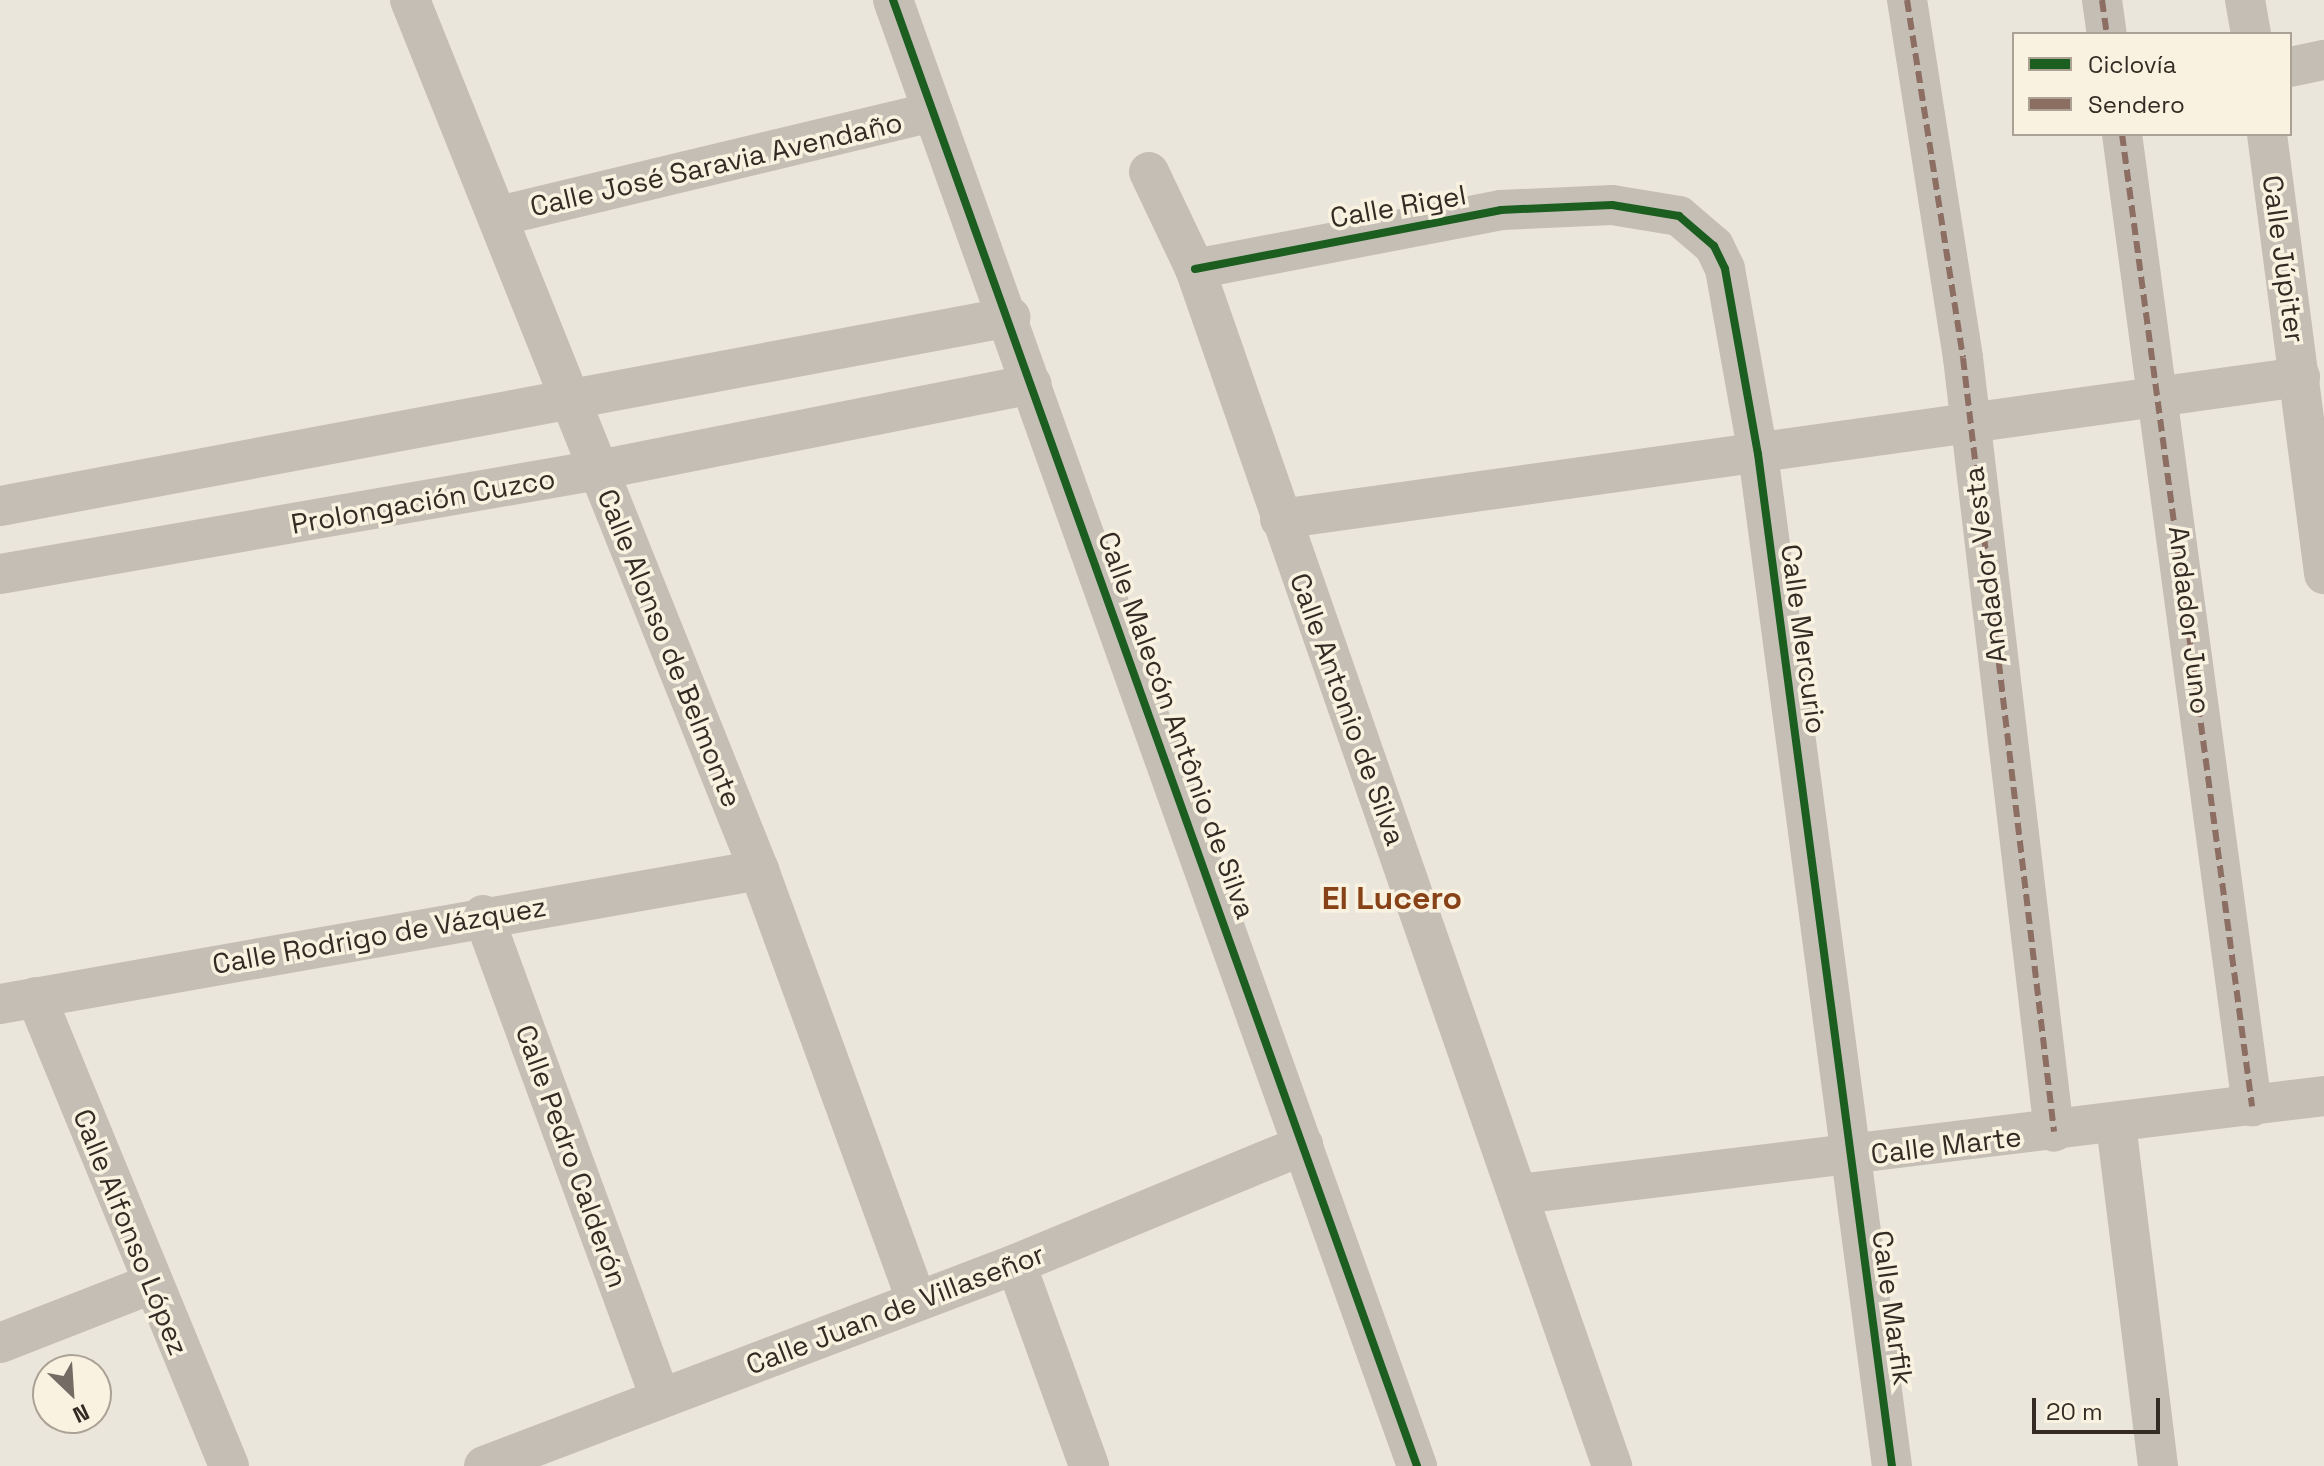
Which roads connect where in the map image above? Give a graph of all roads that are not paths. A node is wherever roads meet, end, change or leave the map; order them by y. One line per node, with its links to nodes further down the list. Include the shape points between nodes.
1 (410, 0): 15 (street, Calle Alonso de Belmonte)
2 (893, 0): 10 (street, Calle Malecón Antônio de Silva)
3 (1907, 0): 22 (street, Andador Vesta)
4 (2102, 0): 6 (street)
5 (2245, 0): 7 (street)
6 (2107, 32)
7 (2251, 32)
8 (2324, 60): 9 (street)
9 (2292, 67)
10 (933, 112): 15 (street, Calle José Saravia Avendaño); 17 (street, Calle Malecón Antônio de Silva)
11 (2122, 136): 20 (street, Andador Juno)
12 (2267, 136): 18 (street, Calle Júpiter)
13 (1149, 172): 16 (street, Calle Antonio de Silva)
14 (1612, 205): 16 (street, Calle Rigel, via 1501,210); 23 (street, Calle Mercurio, via 1679,216 1714,246 1725,269)
15 (499, 216): 21 (street, Calle Alonso de Belmonte)
16 (1195, 269): 26 (street, Calle Antonio de Silva)
17 (1010, 317): 19 (street, Calle Malecón Antônio de Silva); 21 (street)
18 (2300, 377): 20 (street); 28 (street, Calle Júpiter)
19 (1032, 384): 24 (street, Prolongación Cuzco); 36 (street, Calle Malecón Antônio de Silva)
20 (2161, 397): 22 (street); 33 (street, Andador Juno)
21 (571, 403): 24 (street, Calle Alonso de Belmonte); 25 (street)
22 (1969, 427): 23 (street); 35 (street, Andador Vesta)
23 (1758, 454): 26 (street); 37 (street, Calle Mercurio)
24 (598, 470): 27 (street, Prolongación Cuzco); 29 (street, Calle Alonso de Belmonte)
25 (0, 506)
26 (1280, 519): 38 (street, Calle Antonio de Silva)
27 (0, 574)
28 (2324, 574)
29 (759, 870): 30 (street, Calle Rodrigo de Vázquez); 41 (street, Calle Alonso de Belmonte)
30 (483, 915): 31 (street, Calle Rodrigo de Vázquez); 43 (street, Calle Pedro Calderón)
31 (18, 1000): 40 (street, Calle Alfonso López)
32 (2324, 1096): 33 (street, Calle Marte)
33 (2252, 1106): 34 (street, Calle Marte)
34 (2116, 1124): 35 (street, Calle Marte); 51 (street)
35 (2054, 1132): 37 (street, Calle Marte)
36 (1303, 1145): 39 (street, Calle Juan de Villaseñor); 48 (street, Calle Malecón Antônio de Silva)
37 (1850, 1156): 38 (street, Calle Marte); 50 (street, Calle Marfik)
38 (1520, 1194): 49 (street, Calle Antonio de Silva)
39 (1016, 1264): 41 (street, Calle Juan de Villaseñor); 47 (street)
40 (151, 1284): 42 (street); 45 (street, Calle Alfonso López)
41 (917, 1301): 43 (street, Calle Juan de Villaseñor)
42 (0, 1343)
43 (660, 1397): 44 (street, Calle Juan de Villaseñor)
44 (557, 1454): 46 (street, Calle Juan de Villaseñor)
45 (229, 1466)
46 (484, 1466)
47 (1089, 1466)
48 (1417, 1466)
49 (1612, 1466)
50 (1892, 1466)
51 (2158, 1466)

